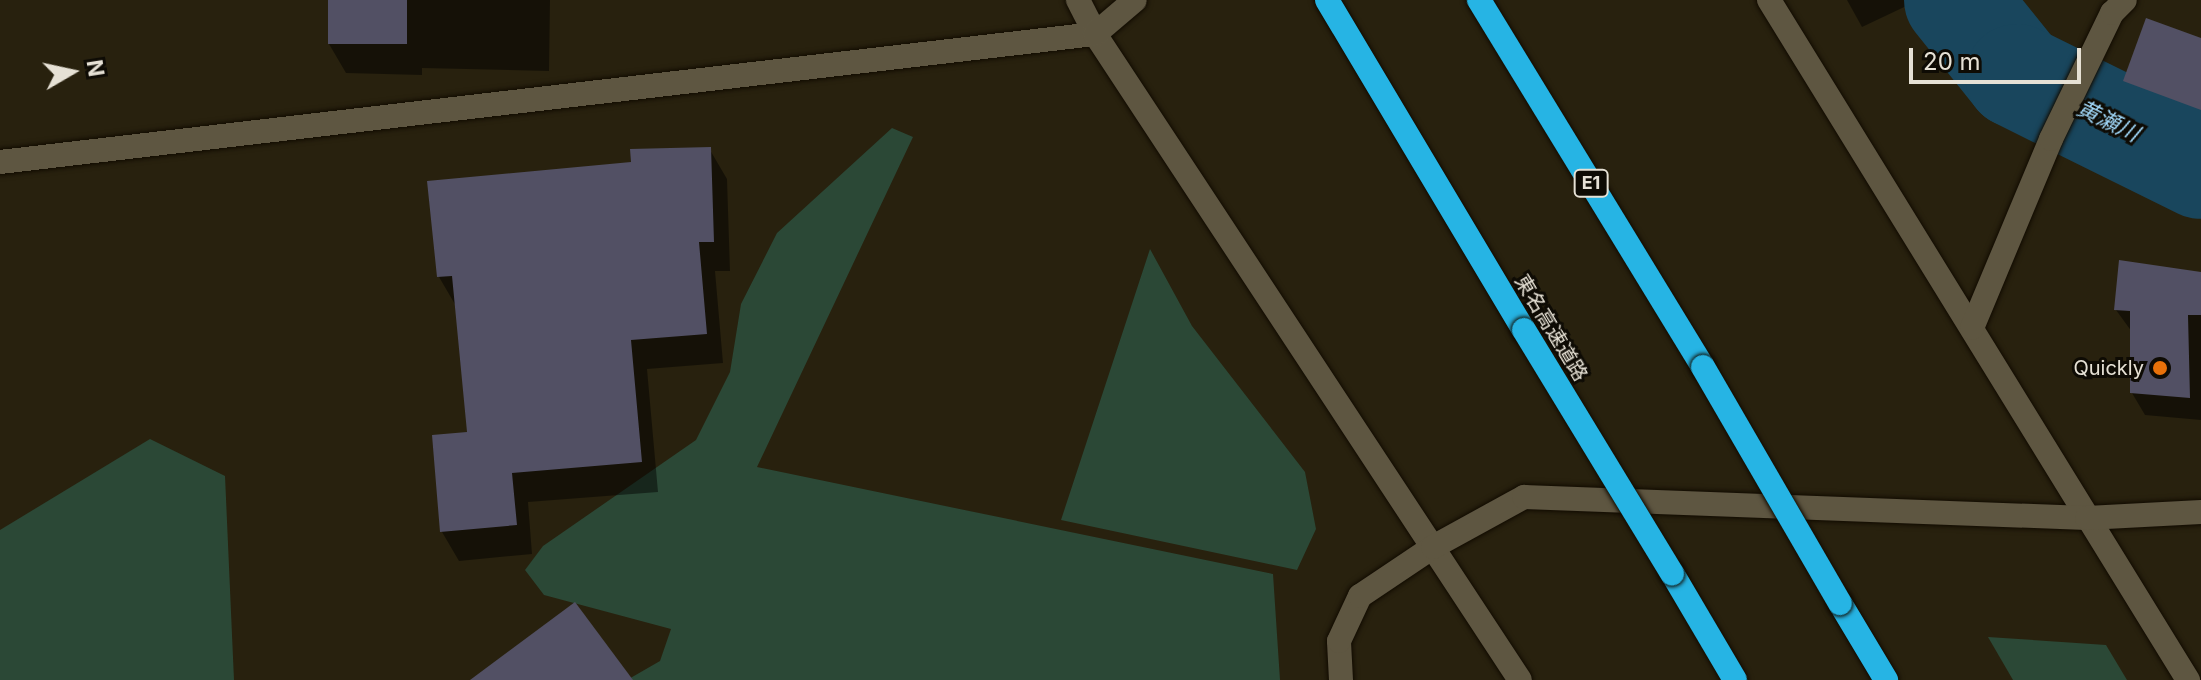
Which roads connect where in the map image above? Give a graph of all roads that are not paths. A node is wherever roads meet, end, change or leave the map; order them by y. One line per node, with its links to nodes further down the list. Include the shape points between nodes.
1 (1078, 0): 7 (street)
2 (1135, 0): 7 (street)
3 (1327, 0): 15 (highway, 東名高速道路, bridge)
4 (1479, 0): 16 (highway, E1, bridge)
5 (1769, 0): 9 (street)
6 (2125, 0): 9 (street, via 2112,13 2051,139)
7 (1095, 34): 8 (street); 12 (street)
8 (0, 162)
9 (1972, 328): 11 (street)
10 (2201, 512): 11 (street)
11 (2087, 518): 12 (street, via 1524,497); 17 (street)
12 (1433, 547): 13 (street, via 1360,596 1339,641); 14 (street)
13 (1341, 680)
14 (1520, 680)
15 (1735, 680)
16 (1886, 680)
17 (2188, 680)

